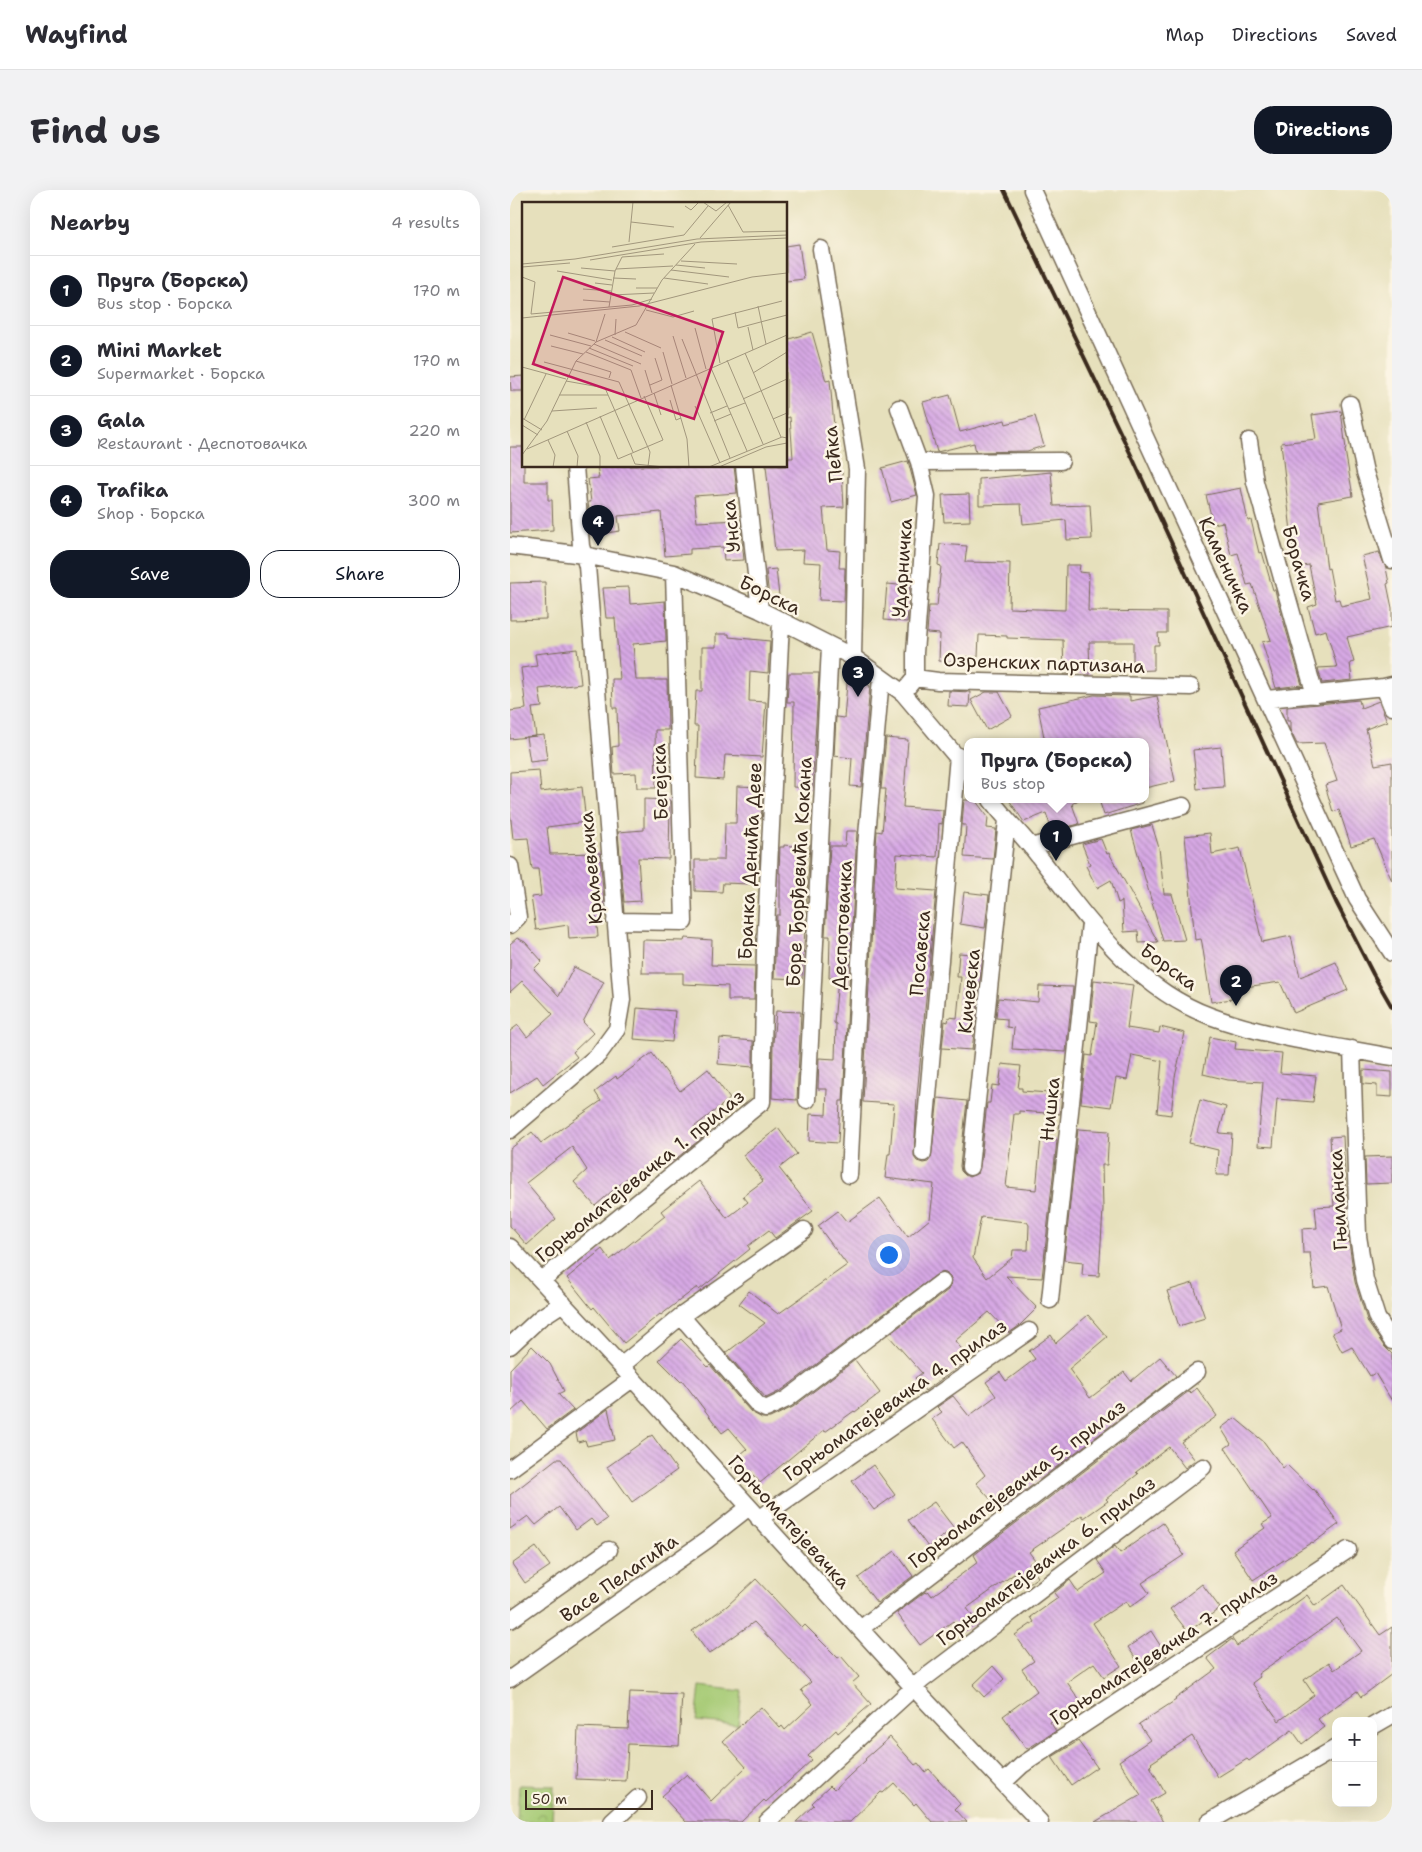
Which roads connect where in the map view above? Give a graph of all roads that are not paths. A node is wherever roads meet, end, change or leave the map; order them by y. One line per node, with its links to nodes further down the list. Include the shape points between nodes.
1 (1032, 190): 24 (street, Каменичка)
2 (821, 249): 17 (street, Пећка, via 857,469)
3 (1350, 404): 12 (street, via 1365,472)
4 (899, 408): 7 (street, Ударничка)
5 (1249, 440): 23 (street, Борачка, via 1255,482)
6 (1061, 461): 7 (street)
7 (919, 462): 19 (street, Ударничка, via 927,496)
8 (575, 468): 11 (street, Краљевачка)
9 (744, 468): 14 (street, Унска)
10 (510, 546): 11 (street, Борска)
11 (584, 555): 13 (street, Борска); 32 (street, Краљевачка)
12 (1392, 560)
13 (674, 573): 14 (street, Борска); 32 (street, Бегејска, via 684,922)
14 (760, 610): 15 (street, Борска)
15 (781, 622): 16 (street, Борска); 39 (street, Бранка Денића Деве, via 765,949)
16 (830, 646): 17 (street, Борска); 38 (street, Боре Ђорђевића Кокана)
17 (853, 657): 18 (street, Борска)
18 (881, 678): 22 (street, Борска); 43 (street, Деспотовачка, via 866,847)
19 (915, 678): 21 (street, Озренских партизана); 22 (street)
20 (1388, 686): 23 (street); 25 (street)
21 (1191, 687)
22 (903, 694): 26 (street, Борска)
23 (1315, 695): 24 (street)
24 (1267, 699): 35 (street, Каменичка, via 1357,899)
25 (1392, 708)
26 (962, 762): 41 (street, Посавска)
27 (993, 803): 29 (street, Борска)
28 (1182, 806): 30 (street)
29 (1007, 820): 30 (street, Борска); 42 (street, Кичевска)
30 (1031, 847): 33 (street, Борска)
31 (510, 866): 34 (street, via 518,917)
32 (615, 921): 40 (street, Краљевачка, via 622,1000 617,1029 598,1056)
33 (1090, 923): 36 (street, Борска, via 1123,958 1182,1003 1210,1016 1262,1031); 48 (street, Нишка)
34 (510, 925)
35 (1392, 952)
36 (1352, 1050): 37 (street, Борска); 52 (street, Гњиланска, via 1358,1236 1365,1280 1377,1318)
37 (1392, 1057)
38 (807, 1100)
39 (762, 1102): 46 (street, Горњоматејевачка 1. прилаз)
40 (510, 1130)
41 (923, 1153)
42 (970, 1167)
43 (849, 1175)
44 (804, 1230): 50 (street)
45 (510, 1247): 46 (street, Горњоматејевачка)
46 (542, 1280): 49 (street, Горњоматејевачка)
47 (942, 1282): 50 (street, via 787,1399 766,1409 758,1405)
48 (1050, 1300)
49 (563, 1303): 53 (street, via 540,1318); 54 (street, Горњоматејевачка)
50 (681, 1316): 54 (street)
51 (1029, 1331): 59 (street, Горњоматејевачка 4. прилаз)
52 (1392, 1341)
53 (510, 1346)
54 (621, 1366): 56 (street, Горњоматејевачка)
55 (1197, 1372): 63 (street, Горњоматејевачка 5. прилаз)
56 (632, 1379): 58 (street); 59 (street, Горњоматејевачка)
57 (1203, 1467): 65 (street, Горњоматејевачка 6. прилаз)
58 (510, 1469)
59 (754, 1513): 63 (street, Горњоматејевачка); 64 (street, Васе Пелагића, via 707,1540)
60 (609, 1550): 62 (street)
61 (1348, 1550): 69 (street, Горњоматејевачка 7. прилаз, via 1022,1765)
62 (510, 1620)
63 (860, 1629): 65 (street, Горњоматејевачка)
64 (510, 1679)
65 (913, 1687): 69 (street, Горњоматејевачка); 73 (street, Горњоматејевачка 6. прилаз)
66 (1392, 1715): 67 (street)
67 (1377, 1724)
68 (1332, 1750): 74 (street)
69 (1004, 1782): 71 (street, Горњоматејевачка)
70 (638, 1798): 72 (street)
71 (1033, 1819)
72 (612, 1822)
73 (767, 1822)
74 (1210, 1822)

